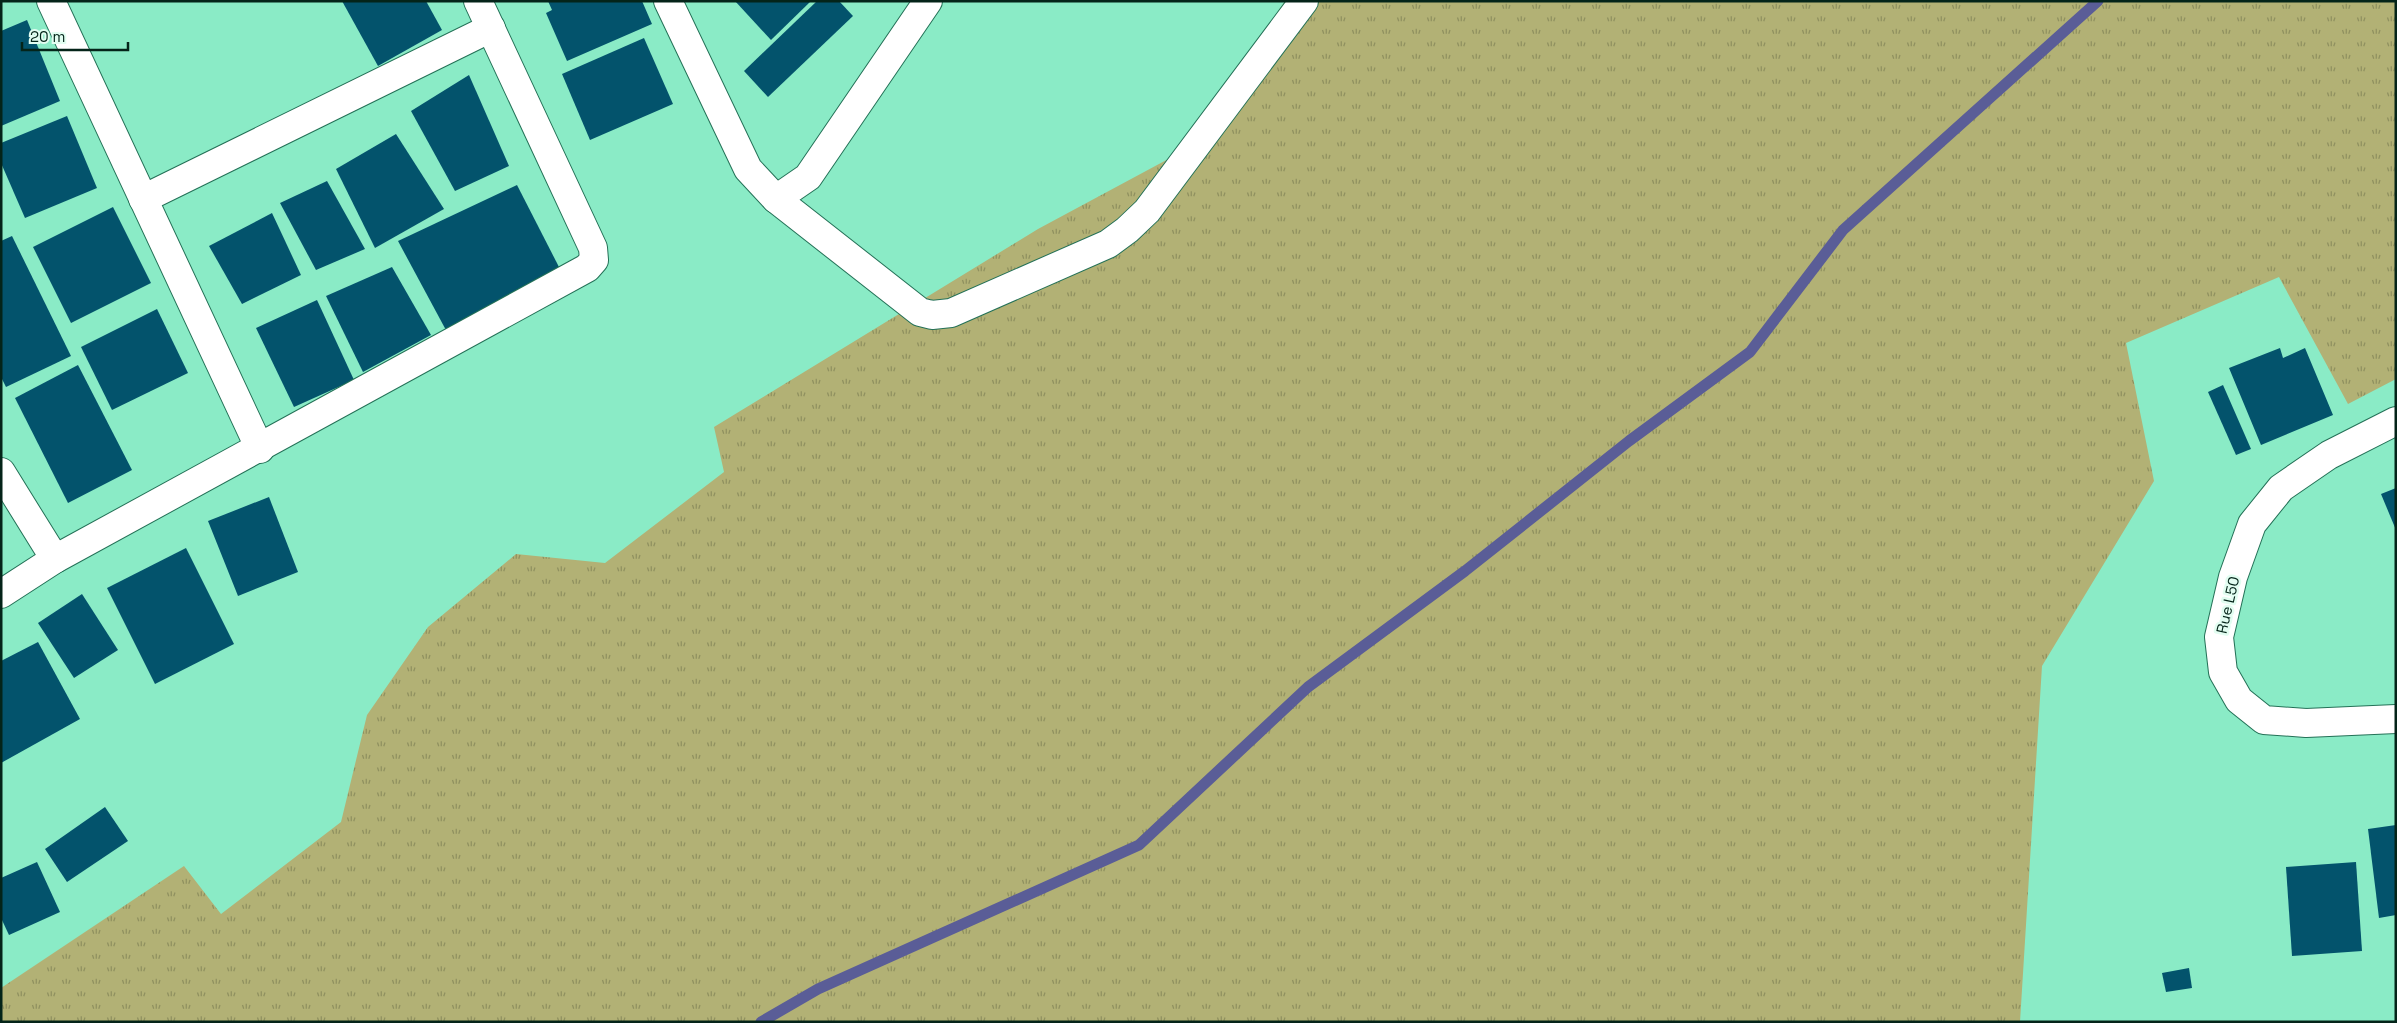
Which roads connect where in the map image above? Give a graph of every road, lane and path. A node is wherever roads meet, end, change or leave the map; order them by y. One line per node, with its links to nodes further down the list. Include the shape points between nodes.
1 (51, 1): 7 (street)
2 (478, 1): 6 (street)
3 (668, 1): 8 (street, via 748,169)
4 (928, 1): 8 (street, via 808,177)
5 (1304, 1): 8 (street, via 1147,211 1127,230 1108,244 951,314 920,312)
6 (490, 28): 7 (street); 10 (street, via 593,248 594,260 587,268)
7 (143, 199): 10 (street)
8 (776, 199)
9 (2396, 421): 14 (street, Rue L50, via 2330,455 2282,488 2252,524 2233,577 2219,637 2223,672 2239,700 2264,720 2306,724)
10 (260, 449): 12 (street)
11 (1, 472): 12 (street)
12 (55, 560): 13 (street)
13 (1, 594)
14 (2396, 719)

